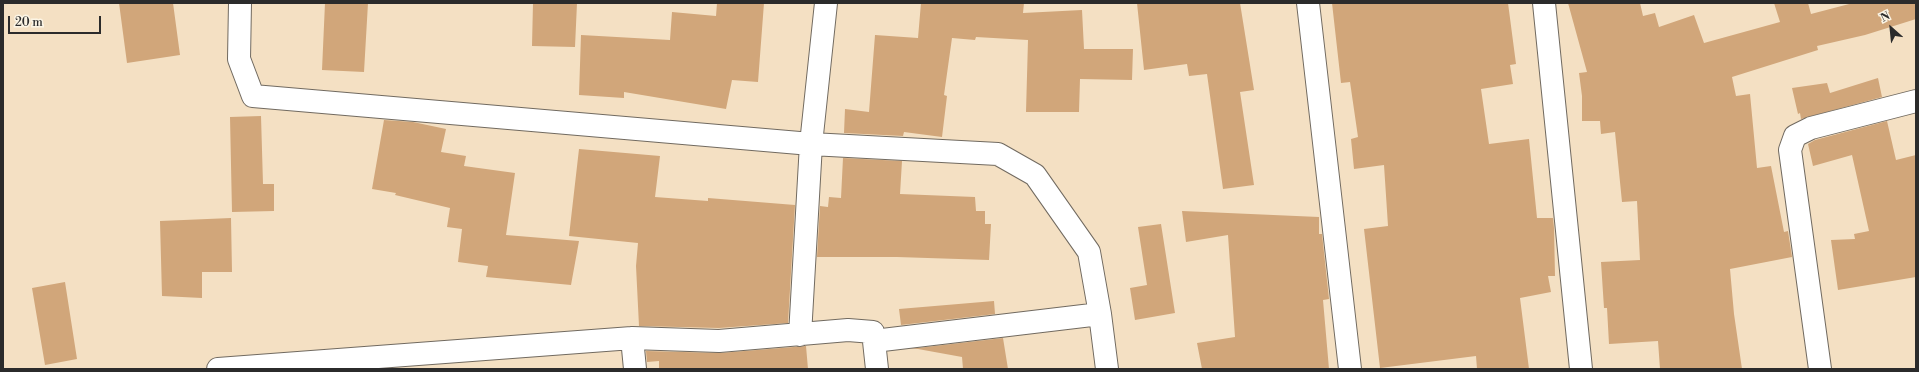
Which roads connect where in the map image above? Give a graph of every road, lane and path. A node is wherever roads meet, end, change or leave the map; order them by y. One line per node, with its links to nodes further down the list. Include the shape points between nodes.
1 (240, 3): 6 (street, via 240,59 253,96)
2 (826, 3): 6 (street)
3 (1308, 3): 16 (street)
4 (1544, 3): 17 (street)
5 (1916, 101): 18 (street, via 1811,128 1795,136 1790,150)
6 (811, 144): 7 (street, via 998,154 1035,175 1089,252); 8 (street)
7 (1100, 314): 10 (street); 15 (street)
8 (800, 335): 9 (street, via 719,341); 10 (street, via 848,330 872,332)
9 (632, 338): 11 (street); 13 (street)
10 (874, 341): 14 (street)
11 (408, 362): 12 (street)
12 (218, 369)
13 (635, 369)
14 (878, 369)
15 (1107, 369)
16 (1350, 369)
17 (1581, 369)
18 (1820, 369)

